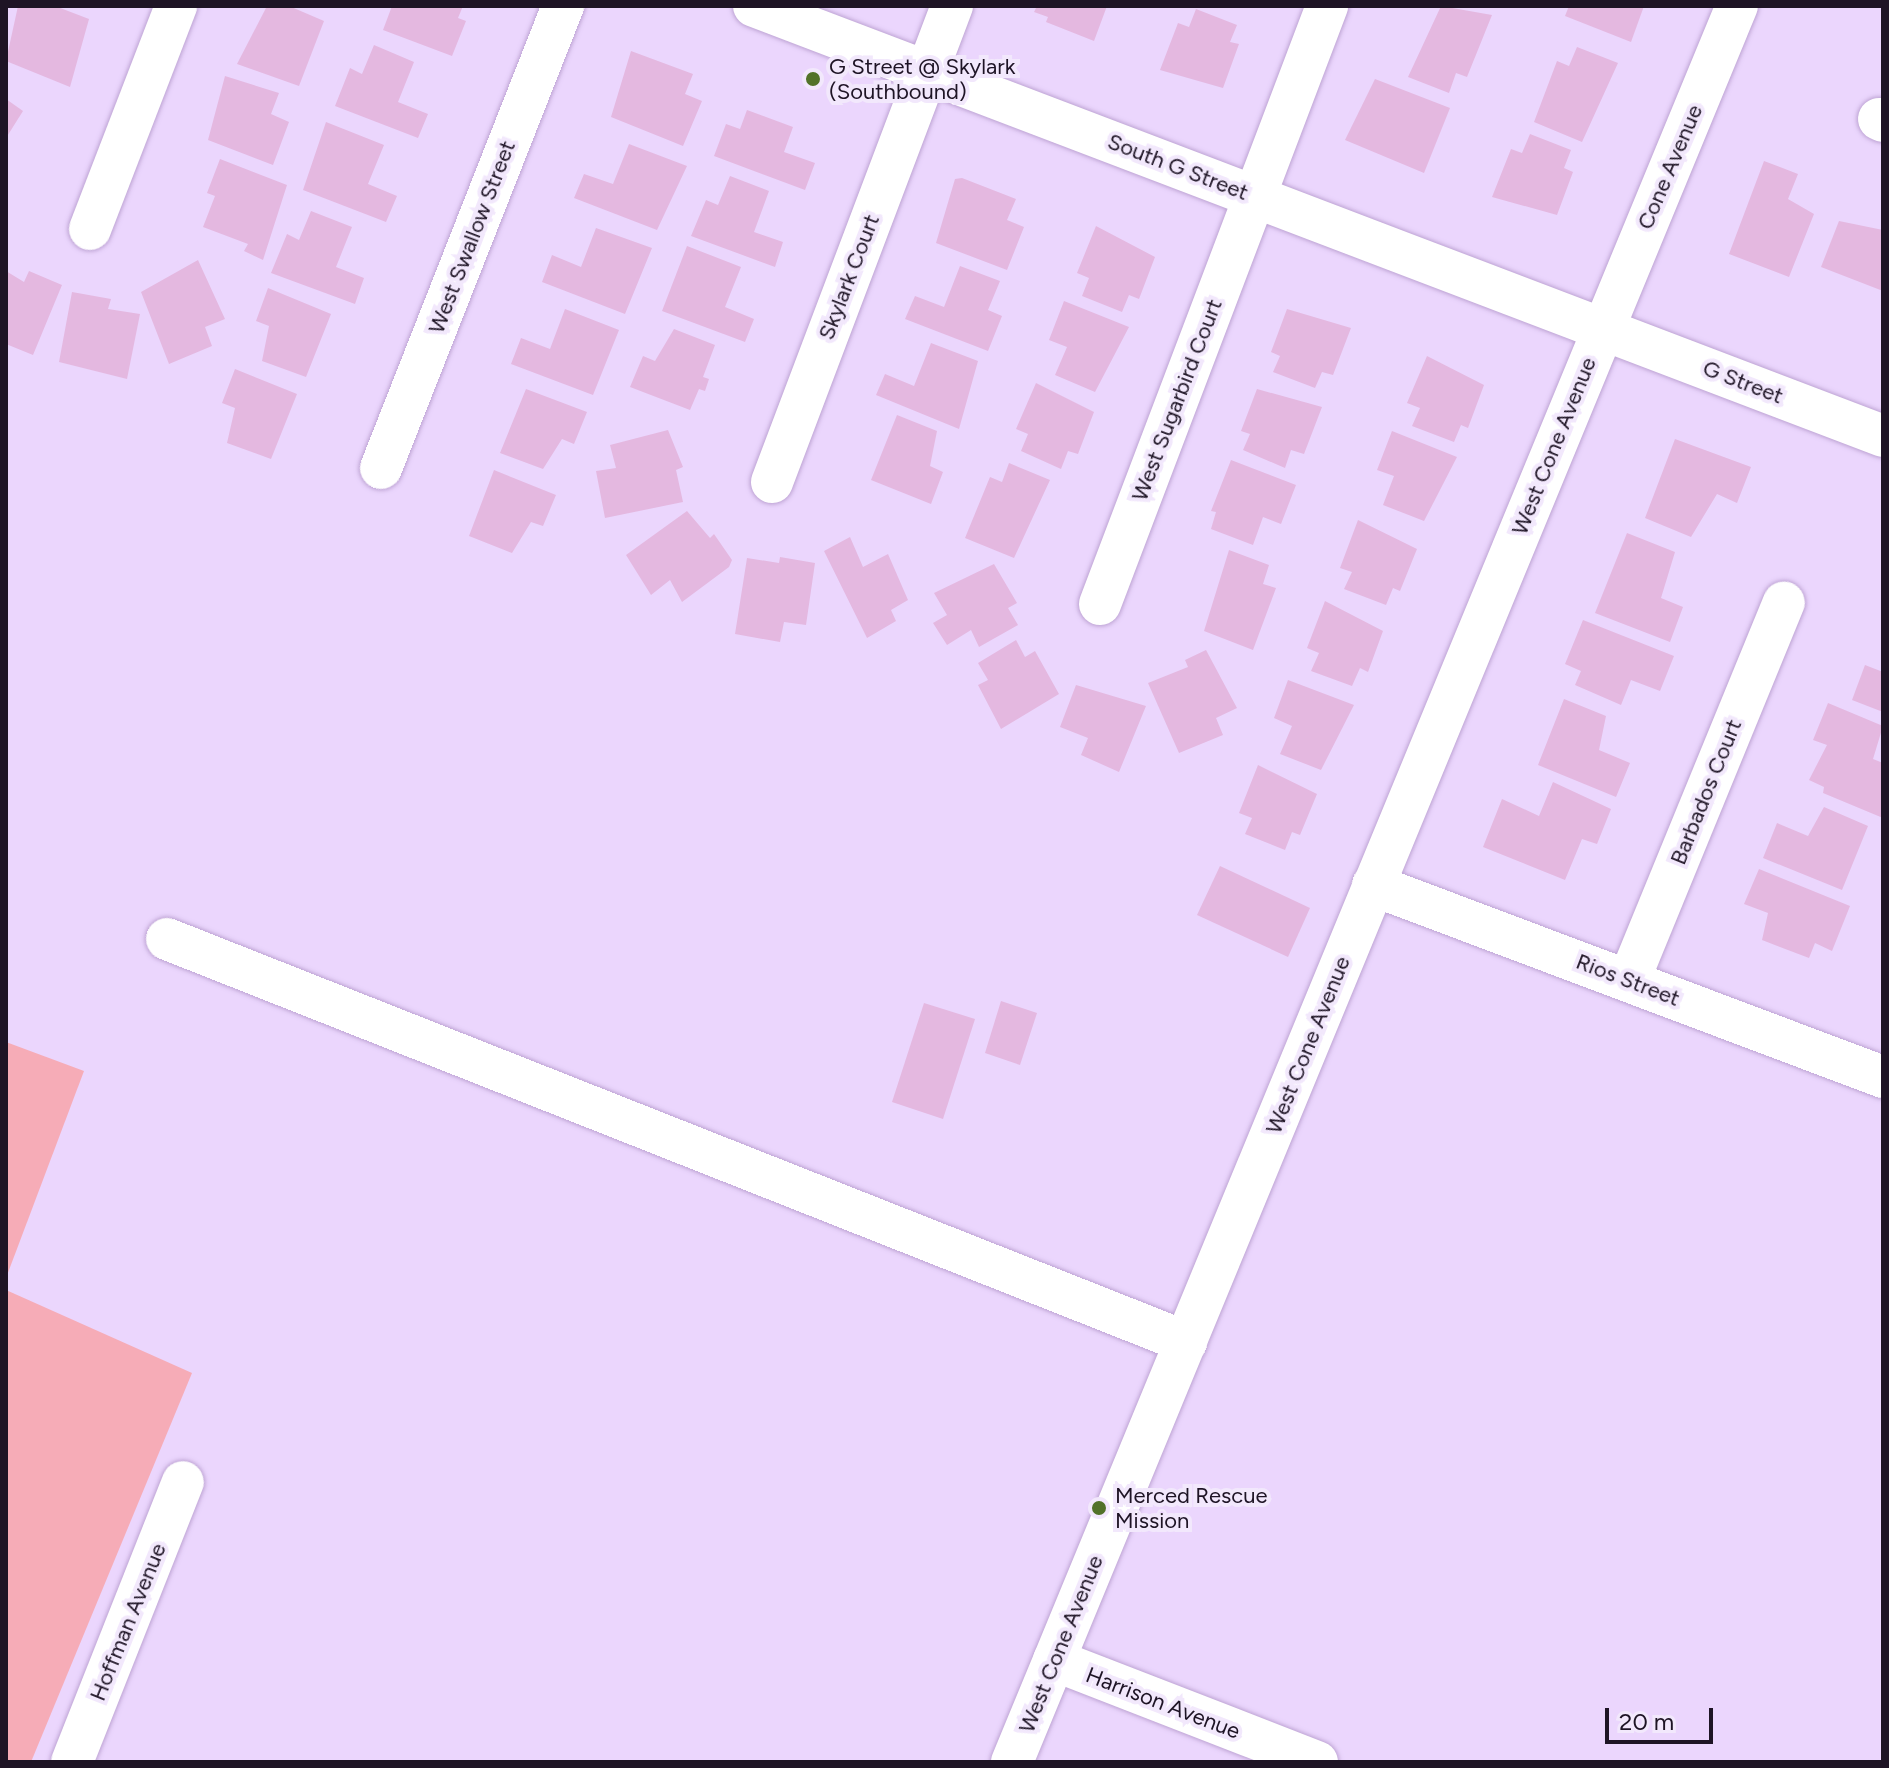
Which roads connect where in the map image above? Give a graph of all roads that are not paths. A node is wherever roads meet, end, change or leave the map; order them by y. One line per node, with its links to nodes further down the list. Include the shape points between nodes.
1 (176, 6): 9 (street)
2 (563, 6): 12 (street, West Swallow Street)
3 (754, 6): 7 (street, South G Street)
4 (952, 6): 7 (street, Skylark Court)
5 (1327, 6): 8 (street, West Sugarbird Court)
6 (1737, 6): 10 (street, Cone Avenue)
7 (927, 72): 8 (street, South G Street); 13 (street, Skylark Court)
8 (1255, 196): 10 (street, South G Street); 15 (street, West Sugarbird Court)
9 (90, 229)
10 (1603, 328): 11 (street, G Street); 16 (street, West Cone Avenue)
11 (1883, 436)
12 (381, 468)
13 (772, 482)
14 (1784, 603): 18 (street, Barbados Court)
15 (1100, 604)
16 (1373, 885): 18 (street, Rios Street); 20 (street, West Cone Avenue)
17 (167, 939): 20 (street)
18 (1629, 980): 19 (street, Rios Street)
19 (1883, 1077)
20 (1186, 1342): 22 (street, West Cone Avenue)
21 (183, 1482): 23 (street, Hoffman Avenue)
22 (1054, 1660): 24 (street, West Cone Avenue); 25 (street, Harrison Avenue)
23 (72, 1762)
24 (1012, 1762)
25 (1317, 1762)

